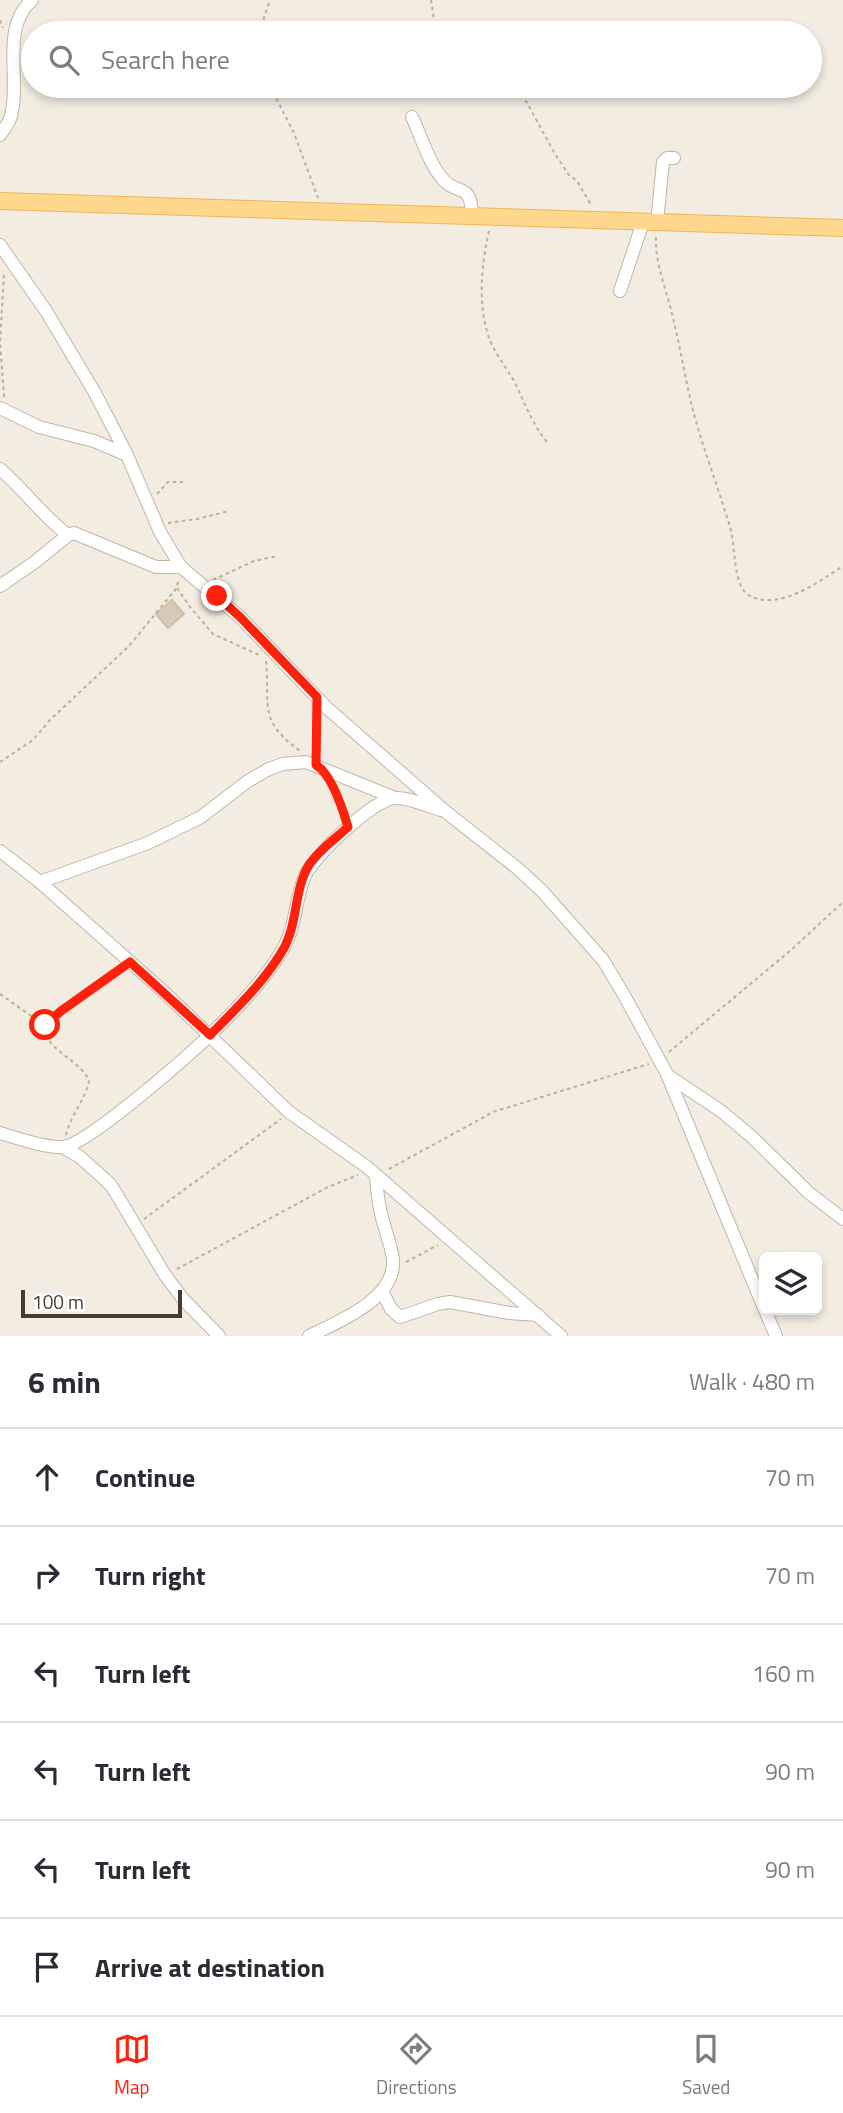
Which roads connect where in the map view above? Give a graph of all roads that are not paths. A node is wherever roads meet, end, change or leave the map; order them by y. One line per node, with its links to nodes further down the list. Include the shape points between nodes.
1 (32, 0): 3 (street, via 13,31 12,108)
2 (412, 117): 6 (street, via 440,176 468,195)
3 (0, 135)
4 (674, 158): 7 (street, via 663,162)
5 (0, 201): 6 (main road)
6 (472, 216): 7 (main road)
7 (650, 222): 8 (main road); 10 (street)
8 (843, 228)
9 (3, 250): 12 (street, via 73,356)
10 (620, 291)
11 (2, 410): 12 (street)
12 (127, 455): 15 (street)
13 (0, 470): 14 (street)
14 (68, 535): 15 (street, via 83,535 156,567); 16 (street)
15 (179, 567): 18 (street, via 240,617 317,697)
16 (0, 586)
17 (395, 798): 18 (street); 20 (street, via 299,762 269,769 201,817 148,844); 21 (street, via 348,827 309,866 282,950)
18 (446, 812): 22 (street, via 534,883 586,938 619,985)
19 (0, 851): 20 (street)
20 (40, 882): 21 (street)
21 (210, 1035): 24 (street, via 111,1119); 25 (street, via 289,1111)
22 (667, 1074): 26 (street, via 731,1119); 28 (street)
23 (0, 1133): 24 (street)
24 (63, 1147): 31 (street, via 111,1185 165,1275)
25 (371, 1171): 27 (street, via 391,1249 393,1269); 29 (street)
26 (843, 1219)
27 (383, 1291): 29 (street, via 391,1309 401,1317 444,1303); 32 (street)
28 (759, 1295)
29 (538, 1315): 33 (street)
30 (767, 1315): 34 (street)
31 (219, 1336)
32 (309, 1336)
33 (561, 1336)
34 (776, 1336)

